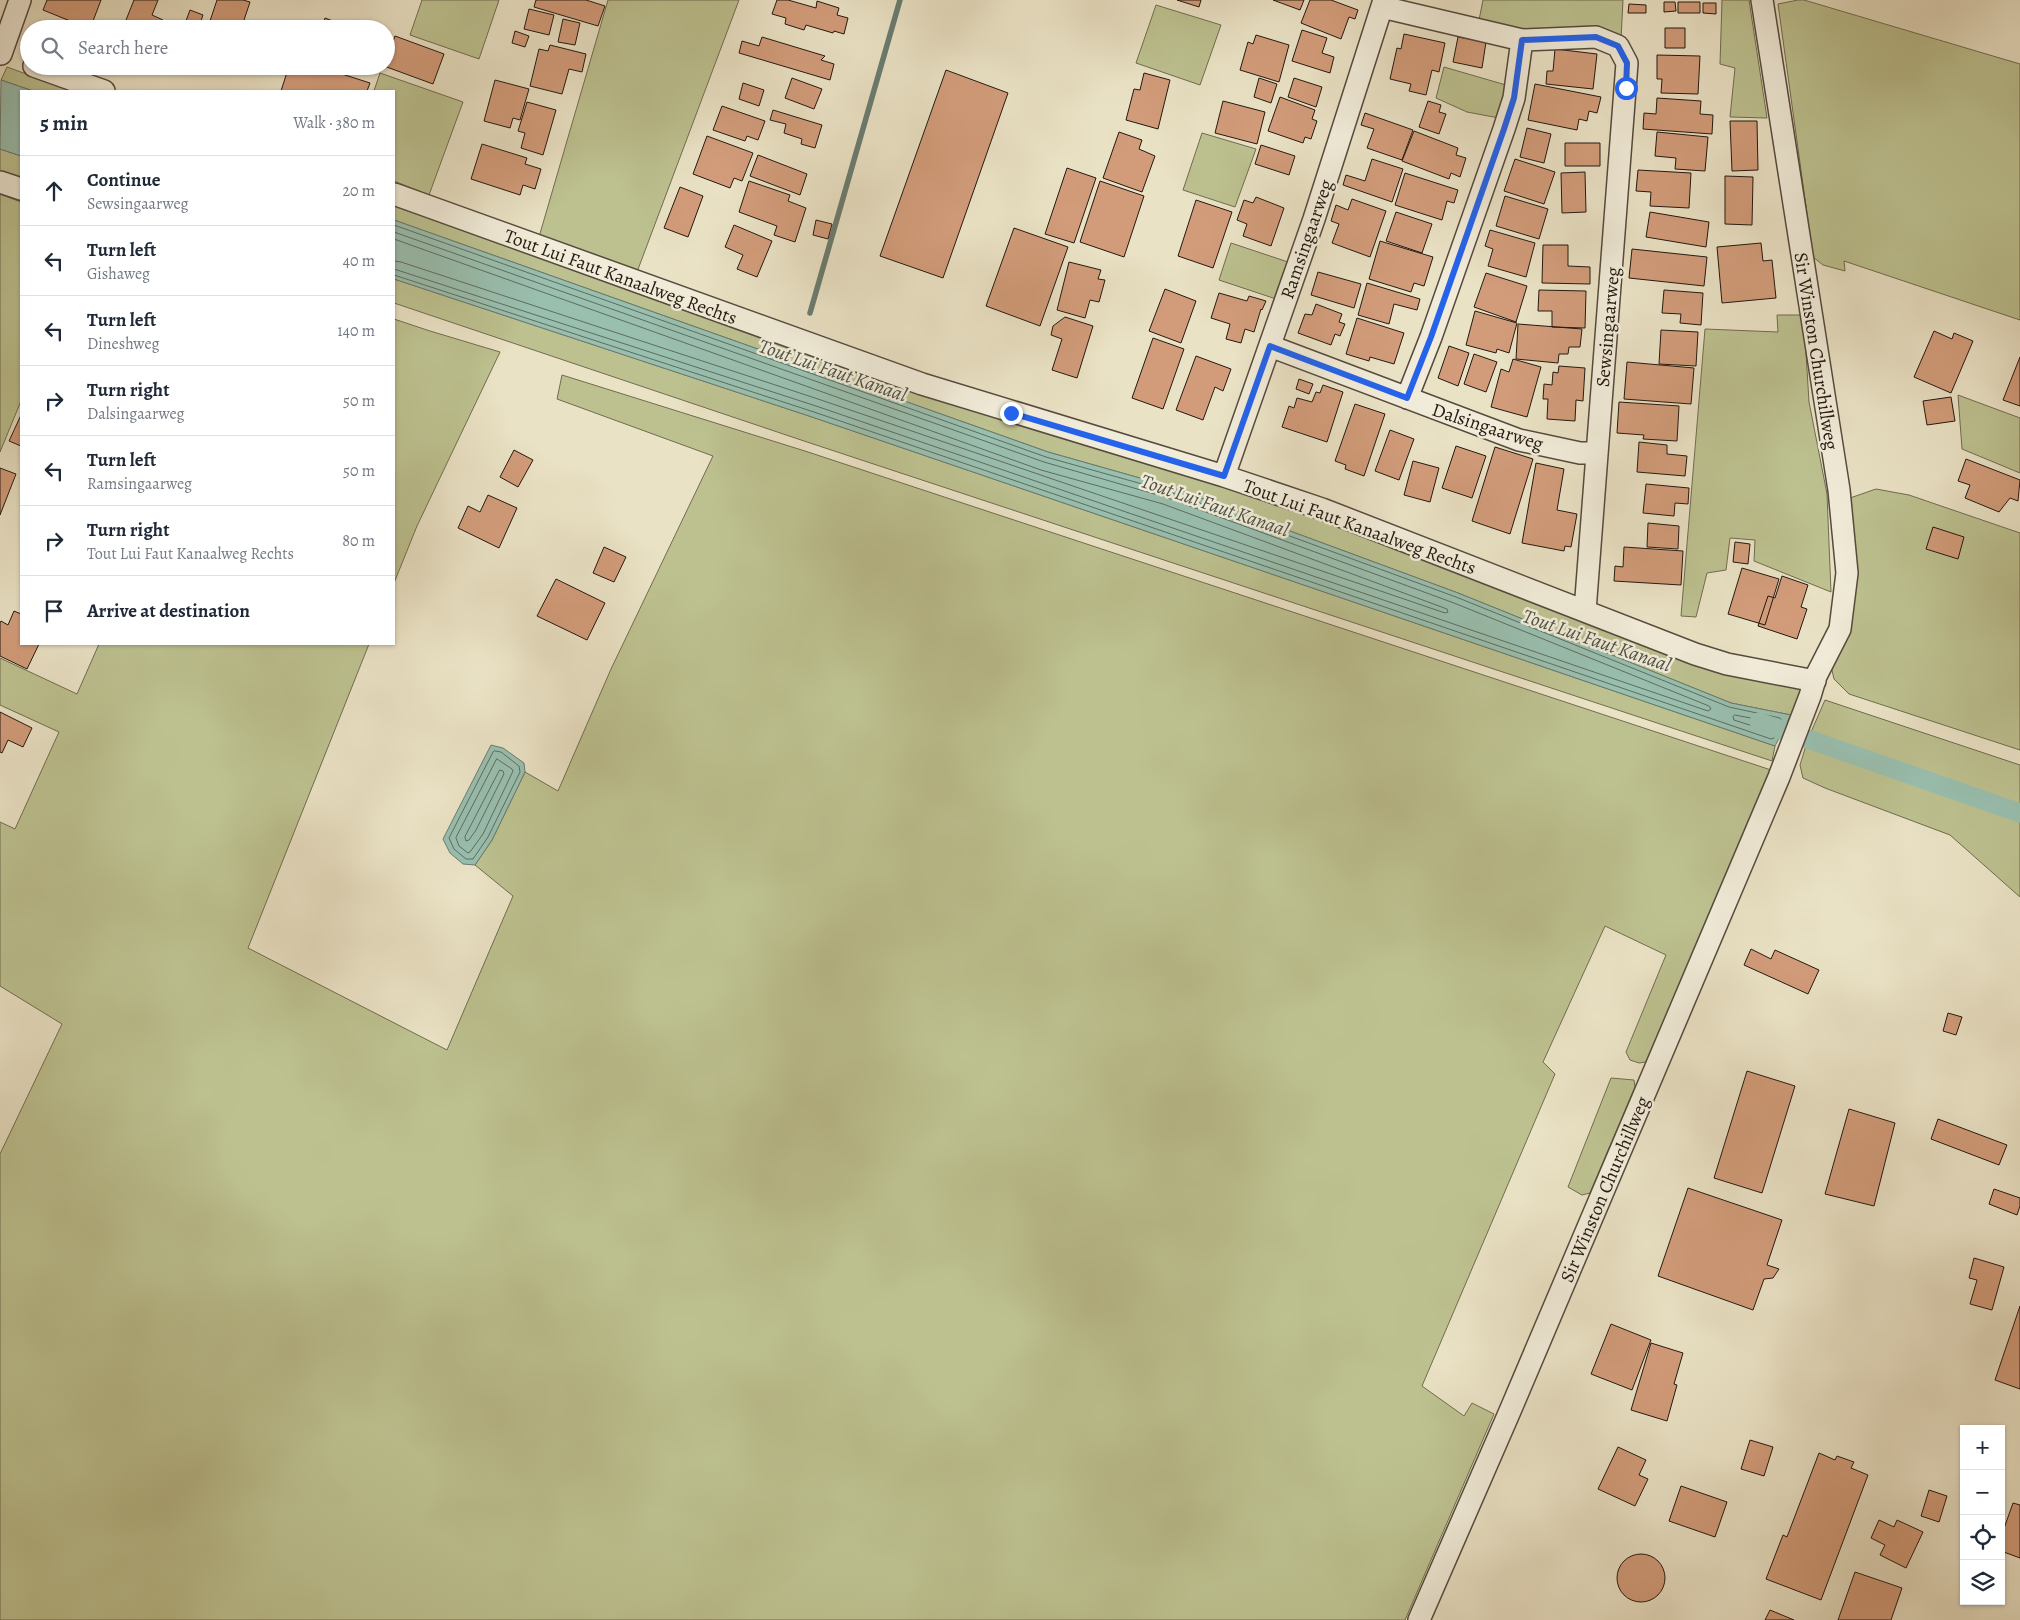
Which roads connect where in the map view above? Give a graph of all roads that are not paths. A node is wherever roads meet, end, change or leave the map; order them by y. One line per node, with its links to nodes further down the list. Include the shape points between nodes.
1 (20, 0): 5 (street)
2 (1762, 0): 17 (street, Sir Winston Churchillweg, via 1839,490 1847,573 1840,629)
3 (1383, 3): 4 (street); 12 (street, Ramsingaarweg)
4 (1522, 40): 13 (street, via 1514,98); 14 (street, Sewsingaarweg, via 1596,37 1618,46 1627,63)
5 (0, 54): 6 (street)
6 (20, 61)
7 (59, 75): 8 (street)
8 (101, 90)
9 (0, 182): 10 (street)
10 (20, 189)
11 (395, 194): 15 (street, Tout Lui Faut Kanaalweg Rechts, via 922,384)
12 (1270, 346): 13 (street, Dalsingaarweg); 15 (street, Ramsingaarweg)
13 (1407, 398): 14 (street, Dalsingaarweg, via 1519,440 1580,453)
14 (1597, 453): 16 (street, Sewsingaarweg)
15 (1224, 476): 16 (street, Tout Lui Faut Kanaalweg Rechts, via 1322,509)
16 (1585, 611): 17 (street, Tout Lui Faut Kanaalweg Rechts, via 1695,654)
17 (1812, 688): 18 (street, Sir Winston Churchillweg, via 1786,757)
18 (1419, 1620)

